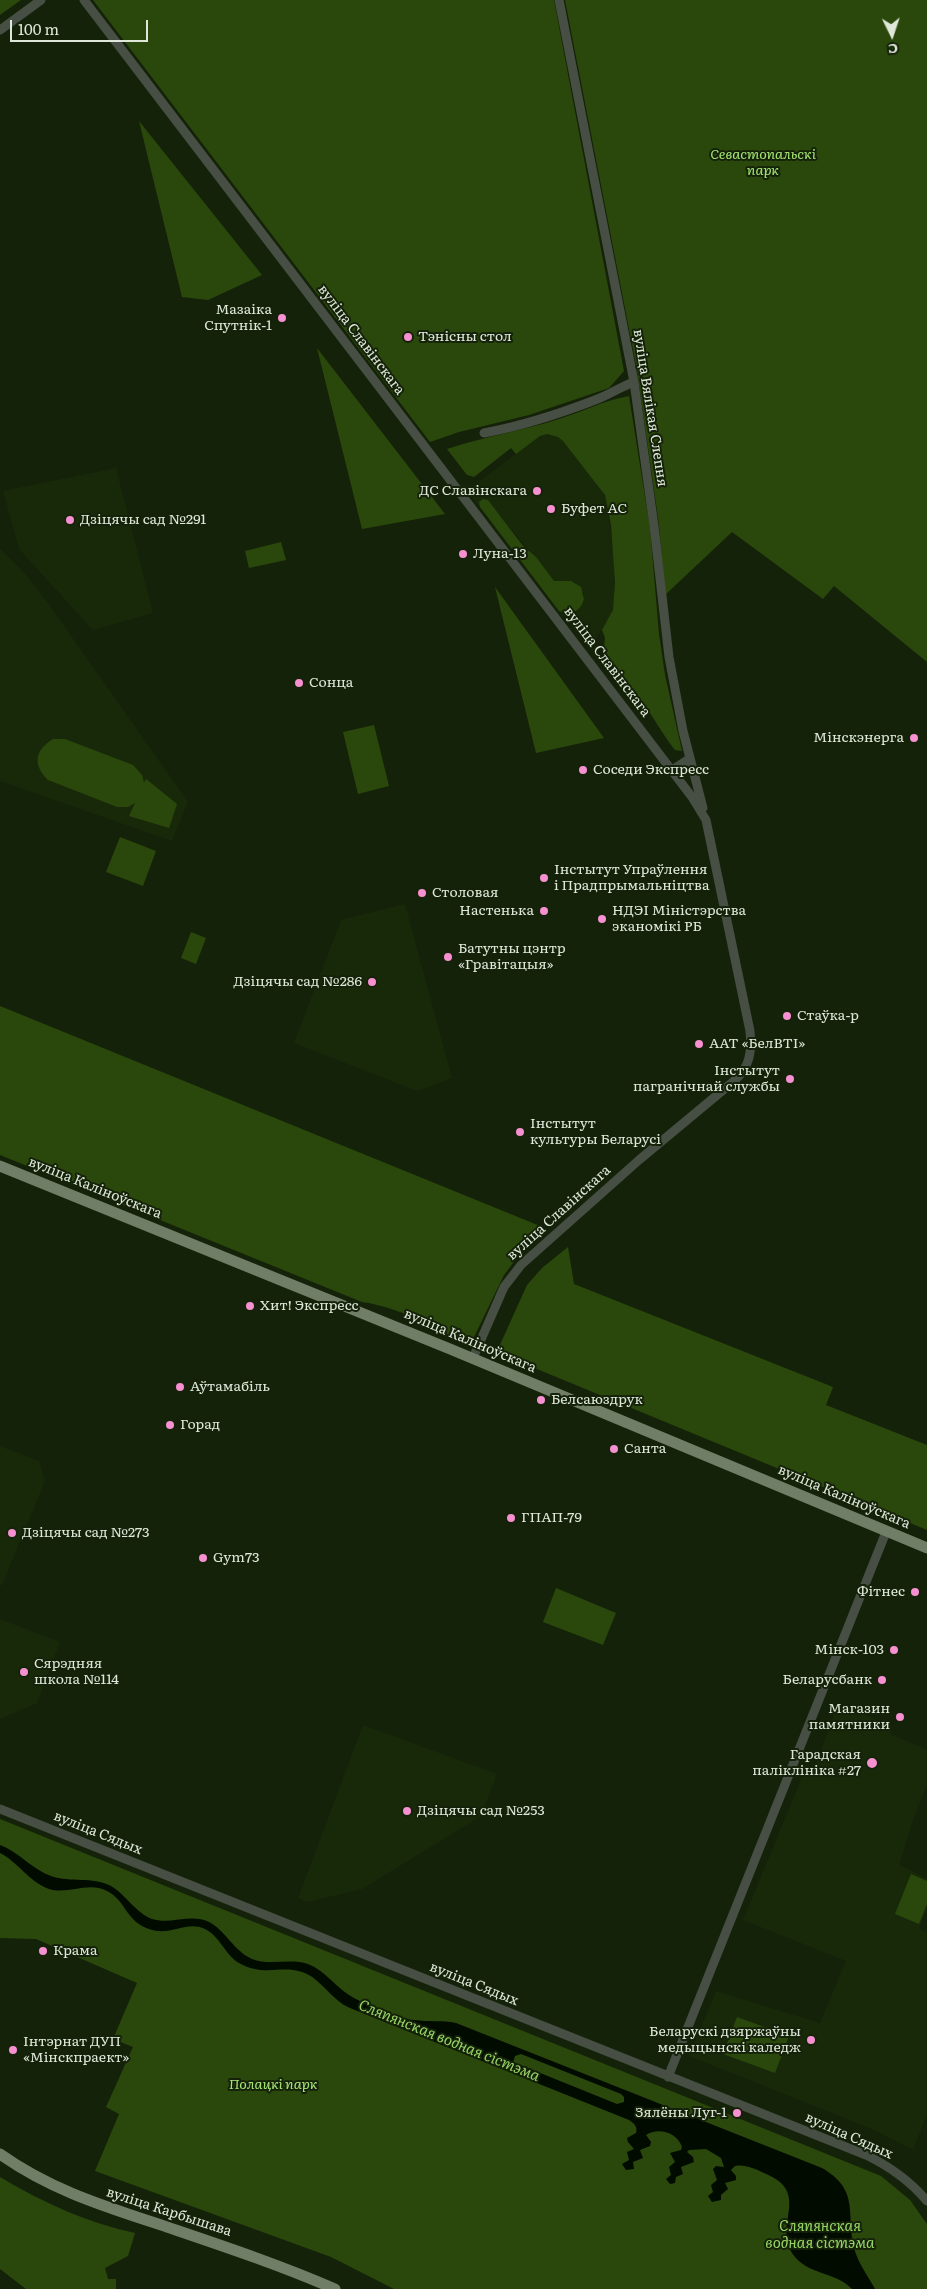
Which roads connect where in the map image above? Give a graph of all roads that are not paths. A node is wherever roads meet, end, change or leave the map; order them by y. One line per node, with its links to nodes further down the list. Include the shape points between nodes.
1 (40, 0): 4 (street)
2 (84, 0): 8 (street, вуліца Славінскага)
3 (559, 0): 5 (street, вуліца Вялікая Слепня)
4 (0, 30)
5 (634, 382): 6 (street, via 557,414); 7 (street, вуліца Вялікая Слепня, via 669,657)
6 (484, 433)
7 (689, 759): 8 (street); 9 (street, вуліца Вялікая Слепня)
8 (672, 770): 9 (street, вуліца Славінскага)
9 (706, 820): 11 (street, вуліца Славінскага, via 750,1031 747,1066 734,1081 521,1265 504,1287)
10 (0, 1166): 11 (main road, вуліца Каліноўскага)
11 (473, 1358): 12 (main road, вуліца Каліноўскага)
12 (886, 1532): 13 (main road, вуліца Каліноўскага); 15 (street)
13 (927, 1548)
14 (0, 1809): 15 (street, вуліца Сядых)
15 (668, 2077): 17 (street, вуліца Сядых, via 884,2164 905,2178)
16 (0, 2154): 18 (main road, вуліца Карбышава, via 76,2197 236,2250)
17 (927, 2200)
18 (335, 2289)

